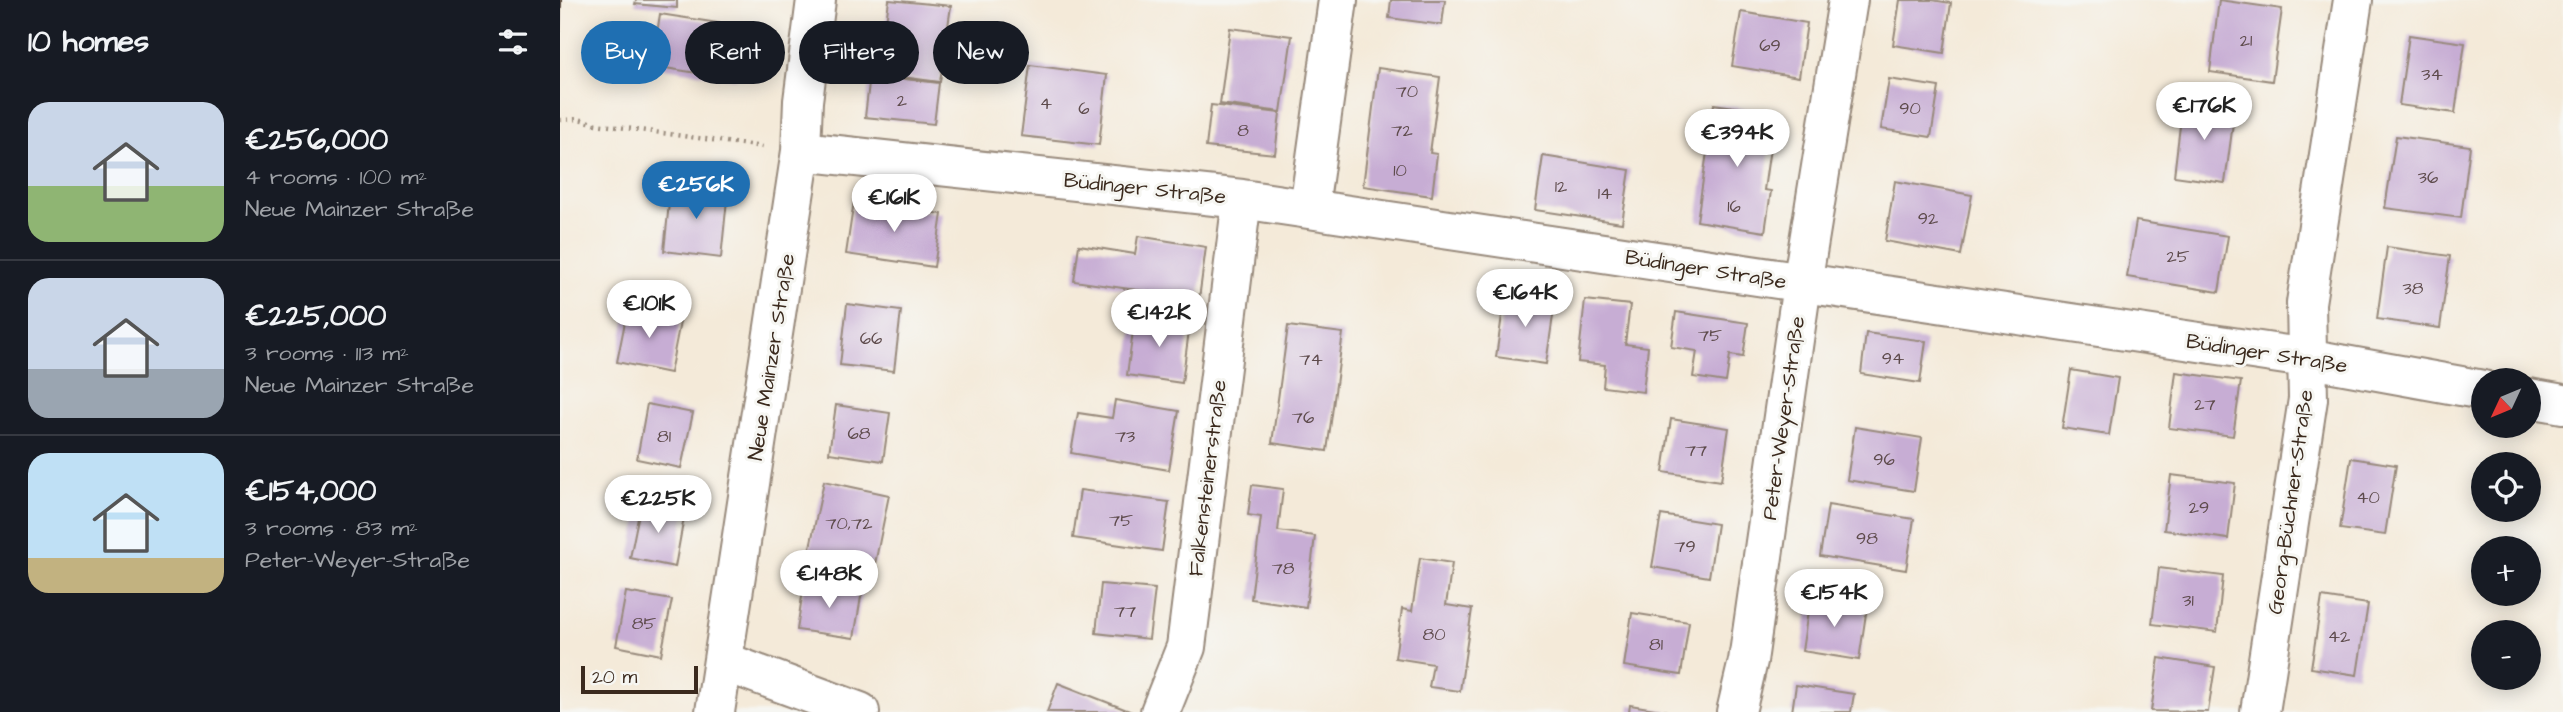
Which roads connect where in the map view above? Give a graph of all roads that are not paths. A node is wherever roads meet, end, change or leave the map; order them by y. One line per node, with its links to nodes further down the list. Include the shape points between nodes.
1 (816, 0): 5 (street, Neue Mainzer Straße, via 803,101)
2 (1338, 0): 7 (street)
3 (1848, 0): 8 (street, Peter-Weyer-Straße)
4 (2353, 0): 9 (street, Georg-Büchner-Straße, via 2306,303)
5 (784, 149): 6 (street, Büdinger Straße); 13 (street, Neue Mainzer Straße)
6 (1242, 199): 7 (street, Büdinger Straße); 16 (street, Falkensteinerstraße, via 1186,647)
7 (1308, 208): 8 (street, Büdinger Straße)
8 (1802, 284): 9 (street, Büdinger Straße); 17 (street, Peter-Weyer-Straße, via 1748,661)
9 (2306, 358): 10 (street, Büdinger Straße); 18 (street, Georg-Büchner-Straße, via 2308,399)
10 (2471, 388)
11 (2541, 400): 12 (street)
12 (2563, 404)
13 (725, 662): 14 (street, Neue Mainzer Straße); 15 (street)
14 (715, 712)
15 (860, 712)
16 (1160, 712)
17 (1736, 712)
18 (2260, 712)

